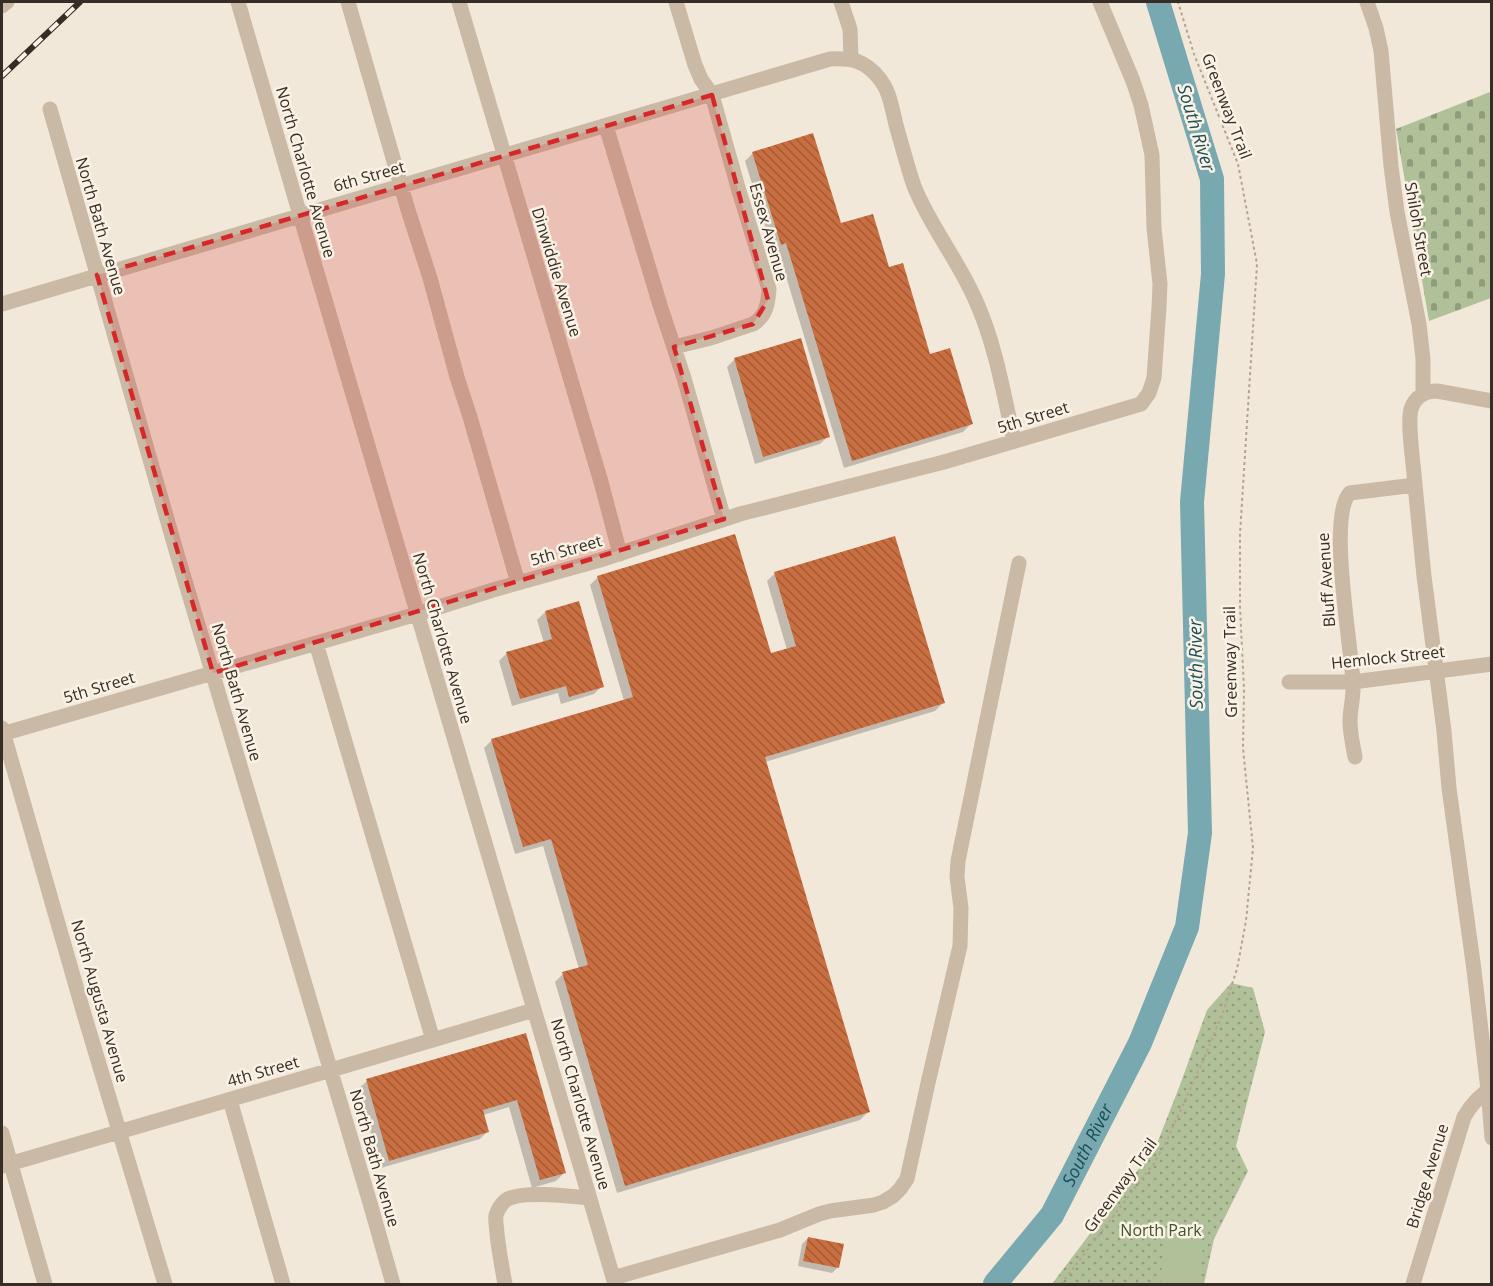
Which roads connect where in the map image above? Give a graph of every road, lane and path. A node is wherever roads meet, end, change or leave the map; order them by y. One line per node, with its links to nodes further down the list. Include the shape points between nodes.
1 (6, 2): 10 (street)
2 (238, 2): 17 (street, North Charlotte Avenue)
3 (348, 2): 16 (street)
4 (459, 2): 15 (street, Dinwiddie Avenue)
5 (676, 2): 12 (street, Essex Avenue, via 695,65)
6 (841, 2): 11 (street, via 850,30)
7 (1100, 2): 23 (street, 5th Street, via 1135,89 1152,155 1160,284 1154,378 1141,404)
8 (1178, 2): 54 (path, Greenway Trail, via 1194,54 1238,164 1257,264 1240,534 1243,748 1253,848 1237,969 1223,1012 1166,1142 1155,1162)
9 (1367, 2): 21 (street, Shiloh Street, via 1381,51 1395,201 1419,324)
10 (2, 6)
11 (851, 59): 12 (street, 6th Street, via 830,59); 23 (street, via 869,67 888,93 915,187 959,266 985,324)
12 (712, 95): 14 (street, 6th Street); 20 (street, Essex Avenue, via 769,289 768,300 761,317 753,324)
13 (50, 110): 18 (street, North Bath Avenue)
14 (606, 126): 15 (street, 6th Street); 20 (street)
15 (504, 156): 16 (street, 6th Street); 26 (street, Dinwiddie Avenue)
16 (401, 186): 17 (street, 6th Street); 28 (street)
17 (300, 215): 18 (street, 6th Street); 29 (street, North Charlotte Avenue)
18 (97, 275): 19 (street, 6th Street); 33 (street, North Bath Avenue)
19 (2, 304)
20 (674, 347): 25 (street)
21 (1423, 393): 22 (street, via 1437,390); 24 (street, via 1411,410)
22 (1491, 401)
23 (1014, 441): 25 (street, 5th Street)
24 (1415, 485): 32 (street); 34 (street, Bluff Avenue, via 1350,493 1343,503 1339,529)
25 (724, 519): 26 (street, 5th Street)
26 (620, 554): 28 (street, 5th Street)
27 (1019, 563): 48 (street, via 958,861 960,946 907,1179 900,1190 883,1202 819,1214 780,1230)
28 (518, 583): 29 (street, 5th Street)
29 (417, 614): 30 (street, 5th Street); 38 (street, North Charlotte Avenue)
30 (316, 643): 33 (street, 5th Street); 39 (street)
31 (1491, 664): 32 (street, Hemlock Street)
32 (1436, 671): 34 (street, Hemlock Street); 41 (street)
33 (213, 673): 36 (street, 5th Street); 40 (street, North Bath Avenue)
34 (1353, 681): 35 (street, Hemlock Street); 37 (street, Bluff Avenue, via 1350,722)
35 (1289, 682)
36 (2, 732): 43 (street, North Augusta Avenue)
37 (1355, 758)
38 (534, 1010): 39 (street, 4th Street); 47 (street, North Charlotte Avenue)
39 (433, 1040): 40 (street, 4th Street)
40 (331, 1071): 42 (street, 4th Street); 52 (street, North Bath Avenue)
41 (1490, 1089): 45 (street); 55 (street, Bridge Avenue, via 1471,1105 1464,1117)
42 (230, 1100): 43 (street, 4th Street); 51 (street)
43 (119, 1132): 46 (street, 4th Street); 50 (street, North Augusta Avenue)
44 (2, 1133): 46 (street)
45 (1491, 1138)
46 (6, 1165): 49 (street)
47 (589, 1197): 48 (street, North Charlotte Avenue); 53 (street, via 520,1195 505,1201 496,1218)
48 (614, 1281)
49 (45, 1284)
50 (165, 1284)
51 (283, 1284)
52 (393, 1284)
53 (505, 1284)
54 (1061, 1284)
55 (1413, 1284)

